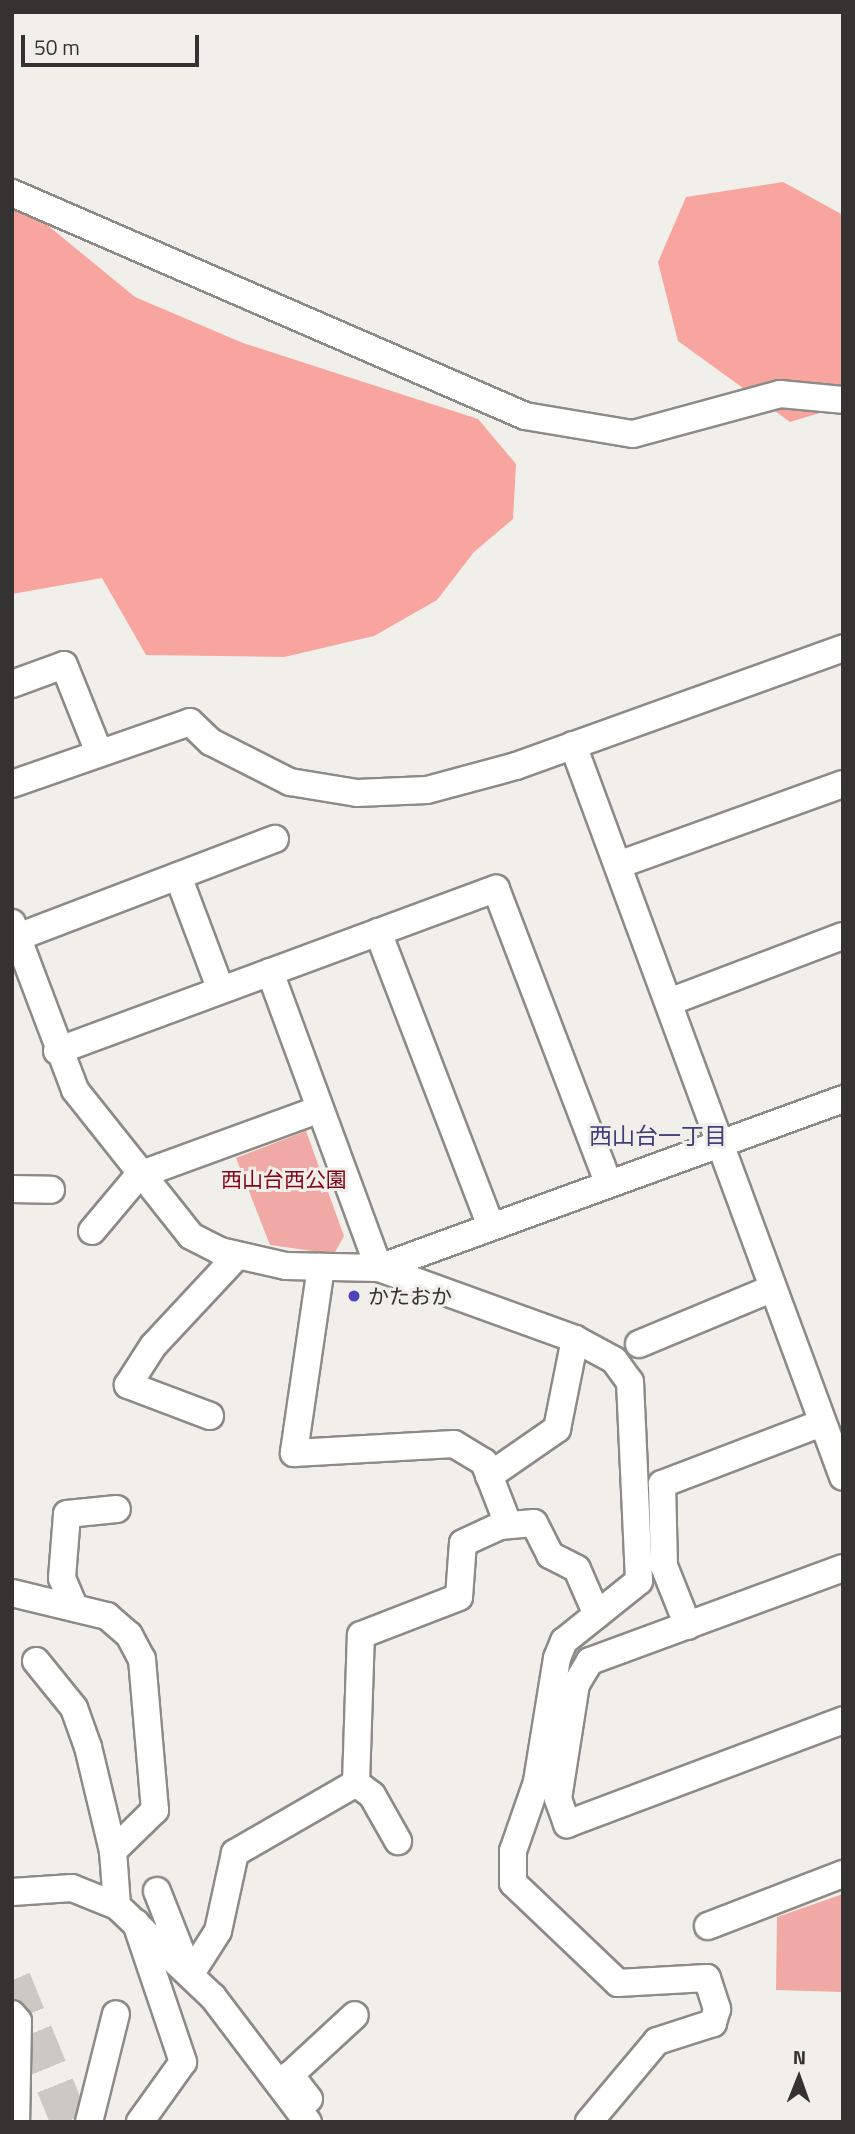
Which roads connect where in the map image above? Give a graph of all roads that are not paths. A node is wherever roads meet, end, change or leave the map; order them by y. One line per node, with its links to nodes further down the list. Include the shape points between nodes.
1 (12, 193): 2 (street, via 525,416 633,434 780,394)
2 (843, 400)
3 (843, 648): 5 (street)
4 (12, 684): 6 (street, via 64,665)
5 (573, 745): 6 (street, via 458,783 396,793 290,782 211,742 190,722); 10 (street)
6 (99, 750): 7 (street)
7 (12, 784)
8 (843, 784): 10 (street)
9 (275, 839): 11 (street)
10 (618, 865): 17 (street)
11 (178, 876): 12 (street); 16 (street)
12 (15, 930): 18 (street)
13 (378, 932): 15 (street); 23 (street, via 496,889); 26 (street)
14 (843, 936): 17 (street)
15 (270, 972): 16 (street); 20 (street)
16 (220, 988): 18 (street)
17 (669, 1002): 21 (street)
18 (57, 1051): 22 (street, via 99,1126)
19 (843, 1099): 21 (street)
20 (318, 1110): 22 (street); 30 (street)
21 (718, 1144): 23 (street); 31 (street)
22 (139, 1175): 27 (street); 28 (street, via 191,1236)
23 (608, 1182): 26 (street)
24 (12, 1189): 25 (street)
25 (51, 1190)
26 (491, 1226): 30 (street)
27 (92, 1231)
28 (237, 1256): 29 (street); 34 (street, via 153,1346 128,1385)
29 (321, 1267): 30 (street); 36 (street, via 294,1453 454,1444 484,1462)
30 (379, 1268): 32 (street)
31 (771, 1289): 33 (street); 35 (street)
32 (575, 1339): 36 (street, via 557,1429); 43 (street, via 614,1360 630,1382 635,1404 639,1581)
33 (639, 1344)
34 (210, 1416)
35 (822, 1423): 37 (street); 44 (street, via 662,1484 664,1566)
36 (489, 1476): 39 (street)
37 (843, 1477)
38 (117, 1509): 42 (street, via 67,1514 62,1578)
39 (508, 1524): 43 (street, via 534,1522 550,1555 577,1569); 47 (street, via 463,1543 459,1597 375,1625 361,1635)
40 (843, 1568): 44 (street)
41 (12, 1593): 42 (street)
42 (73, 1604): 49 (street, via 107,1616 129,1635 142,1659 150,1703 155,1810)
43 (597, 1615): 64 (street, via 564,1642 557,1658 537,1782 513,1851 513,1883 618,1983 693,1975 707,1978 718,1998 713,2023 657,2041)
44 (688, 1626): 46 (street, via 590,1661 576,1684 558,1798 567,1824)
45 (36, 1661): 49 (street, via 74,1708)
46 (843, 1720)
47 (356, 1783): 48 (street, via 372,1795); 55 (street, via 235,1853 218,1931)
48 (398, 1841)
49 (113, 1851): 53 (street)
50 (843, 1874): 54 (street)
51 (157, 1891): 55 (street)
52 (12, 1892): 53 (street, via 72,1888)
53 (126, 1915): 55 (street); 63 (street, via 183,2063)
54 (709, 1926)
55 (190, 1975): 60 (street)
56 (12, 2014): 59 (street)
57 (116, 2014): 62 (street)
58 (355, 2015): 60 (street, via 290,2075 313,2105)
59 (15, 2043): 61 (street)
60 (306, 2119)
61 (16, 2122)
62 (89, 2122)
63 (140, 2122)
64 (589, 2122)

